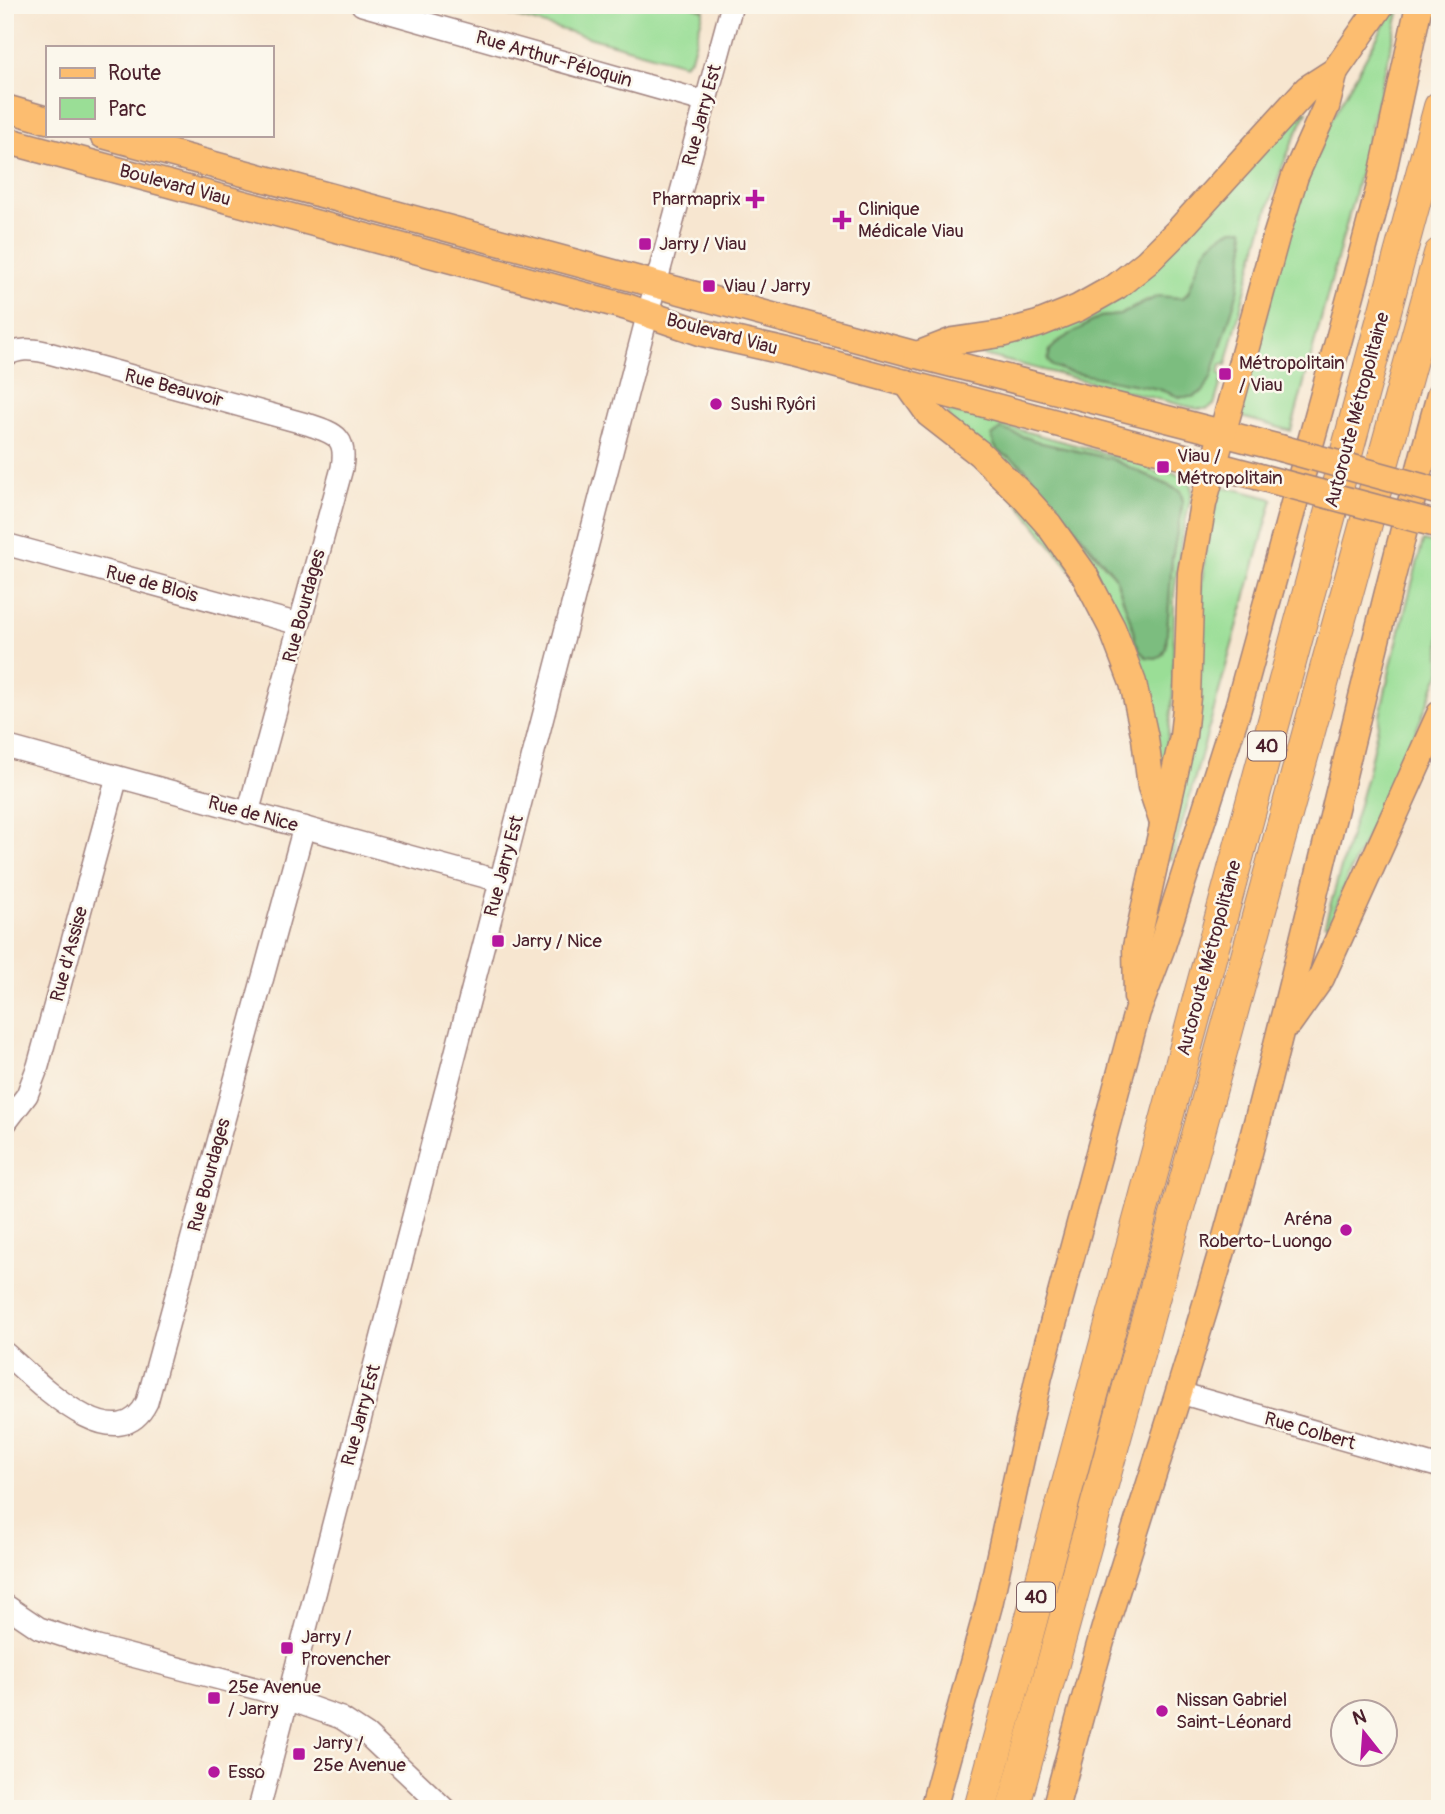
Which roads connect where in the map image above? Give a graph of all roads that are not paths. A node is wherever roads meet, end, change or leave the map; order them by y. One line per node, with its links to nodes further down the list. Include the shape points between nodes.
1 (362, 5): 6 (street, Rue Arthur-Péloquin)
2 (732, 5): 6 (street, Rue Jarry Est)
3 (1419, 5): 33 (main road, via 1379,190 1238,708)
4 (1377, 6): 5 (main road)
5 (1335, 71): 15 (main road, via 1307,89 1179,230 1116,286 1038,324 953,341); 19 (main road, via 1326,107 1285,208)
6 (706, 102): 13 (street, Rue Jarry Est)
7 (1440, 107): 46 (highway, Autoroute Métropolitaine / 40)
8 (5, 108): 9 (main road)
9 (46, 120)
10 (107, 136): 13 (main road, Boulevard Viau)
11 (5, 140): 14 (main road, Boulevard Viau)
12 (1440, 254): 47 (highway, Autoroute Métropolitaine / 40)
13 (657, 285): 14 (street, Rue Jarry Est); 15 (main road, Boulevard Viau)
14 (648, 313): 17 (main road, Boulevard Viau, via 703,333); 32 (street, Rue Jarry Est)
15 (917, 355): 19 (main road, Boulevard Viau)
16 (5, 356): 20 (street, Rue Beauvoir, via 30,349 45,352 310,425)
17 (907, 383): 21 (main road, Boulevard Viau); 30 (main road, via 929,414 979,453 1025,498 1084,574 1133,683 1151,787)
18 (1440, 395): 34 (main road)
19 (1223, 432): 21 (main road); 22 (main road, Boulevard Viau, bridge)
20 (341, 439): 25 (street, Rue Bourdages, via 345,452 342,468)
21 (1214, 464): 23 (main road, Boulevard Viau, bridge); 30 (main road, via 1192,556 1185,716)
22 (1440, 492)
23 (1440, 526)
24 (5, 544): 25 (street, Rue de Blois)
25 (299, 624): 29 (street, Rue Bourdages)
26 (1440, 714): 34 (main road, via 1321,978)
27 (5, 746): 28 (street, Rue de Nice)
28 (117, 777): 29 (street, Rue de Nice); 35 (street, Rue d'Assise, via 38,1066 27,1095)
29 (248, 813): 31 (street, Rue de Nice)
30 (1163, 823): 33 (main road, via 1136,947)
31 (304, 827): 32 (street, Rue de Nice); 36 (street, Rue Bourdages, via 141,1414 128,1423 113,1425 83,1415)
32 (500, 881): 42 (street, Rue Jarry Est)
33 (1137, 1013): 45 (main road, via 1039,1376 989,1605)
34 (1280, 1036): 37 (main road)
35 (5, 1124)
36 (5, 1353)
37 (1180, 1393): 38 (street, Rue Colbert); 48 (main road, via 1105,1627)
38 (1440, 1467)
39 (5, 1605): 41 (street)
40 (5, 1619): 41 (street)
41 (39, 1628): 42 (street)
42 (287, 1699): 43 (street, Rue Jarry Est); 44 (street, via 355,1726)
43 (259, 1809)
44 (445, 1809)
45 (933, 1809)
46 (980, 1809)
47 (1013, 1809)
48 (1055, 1809)

